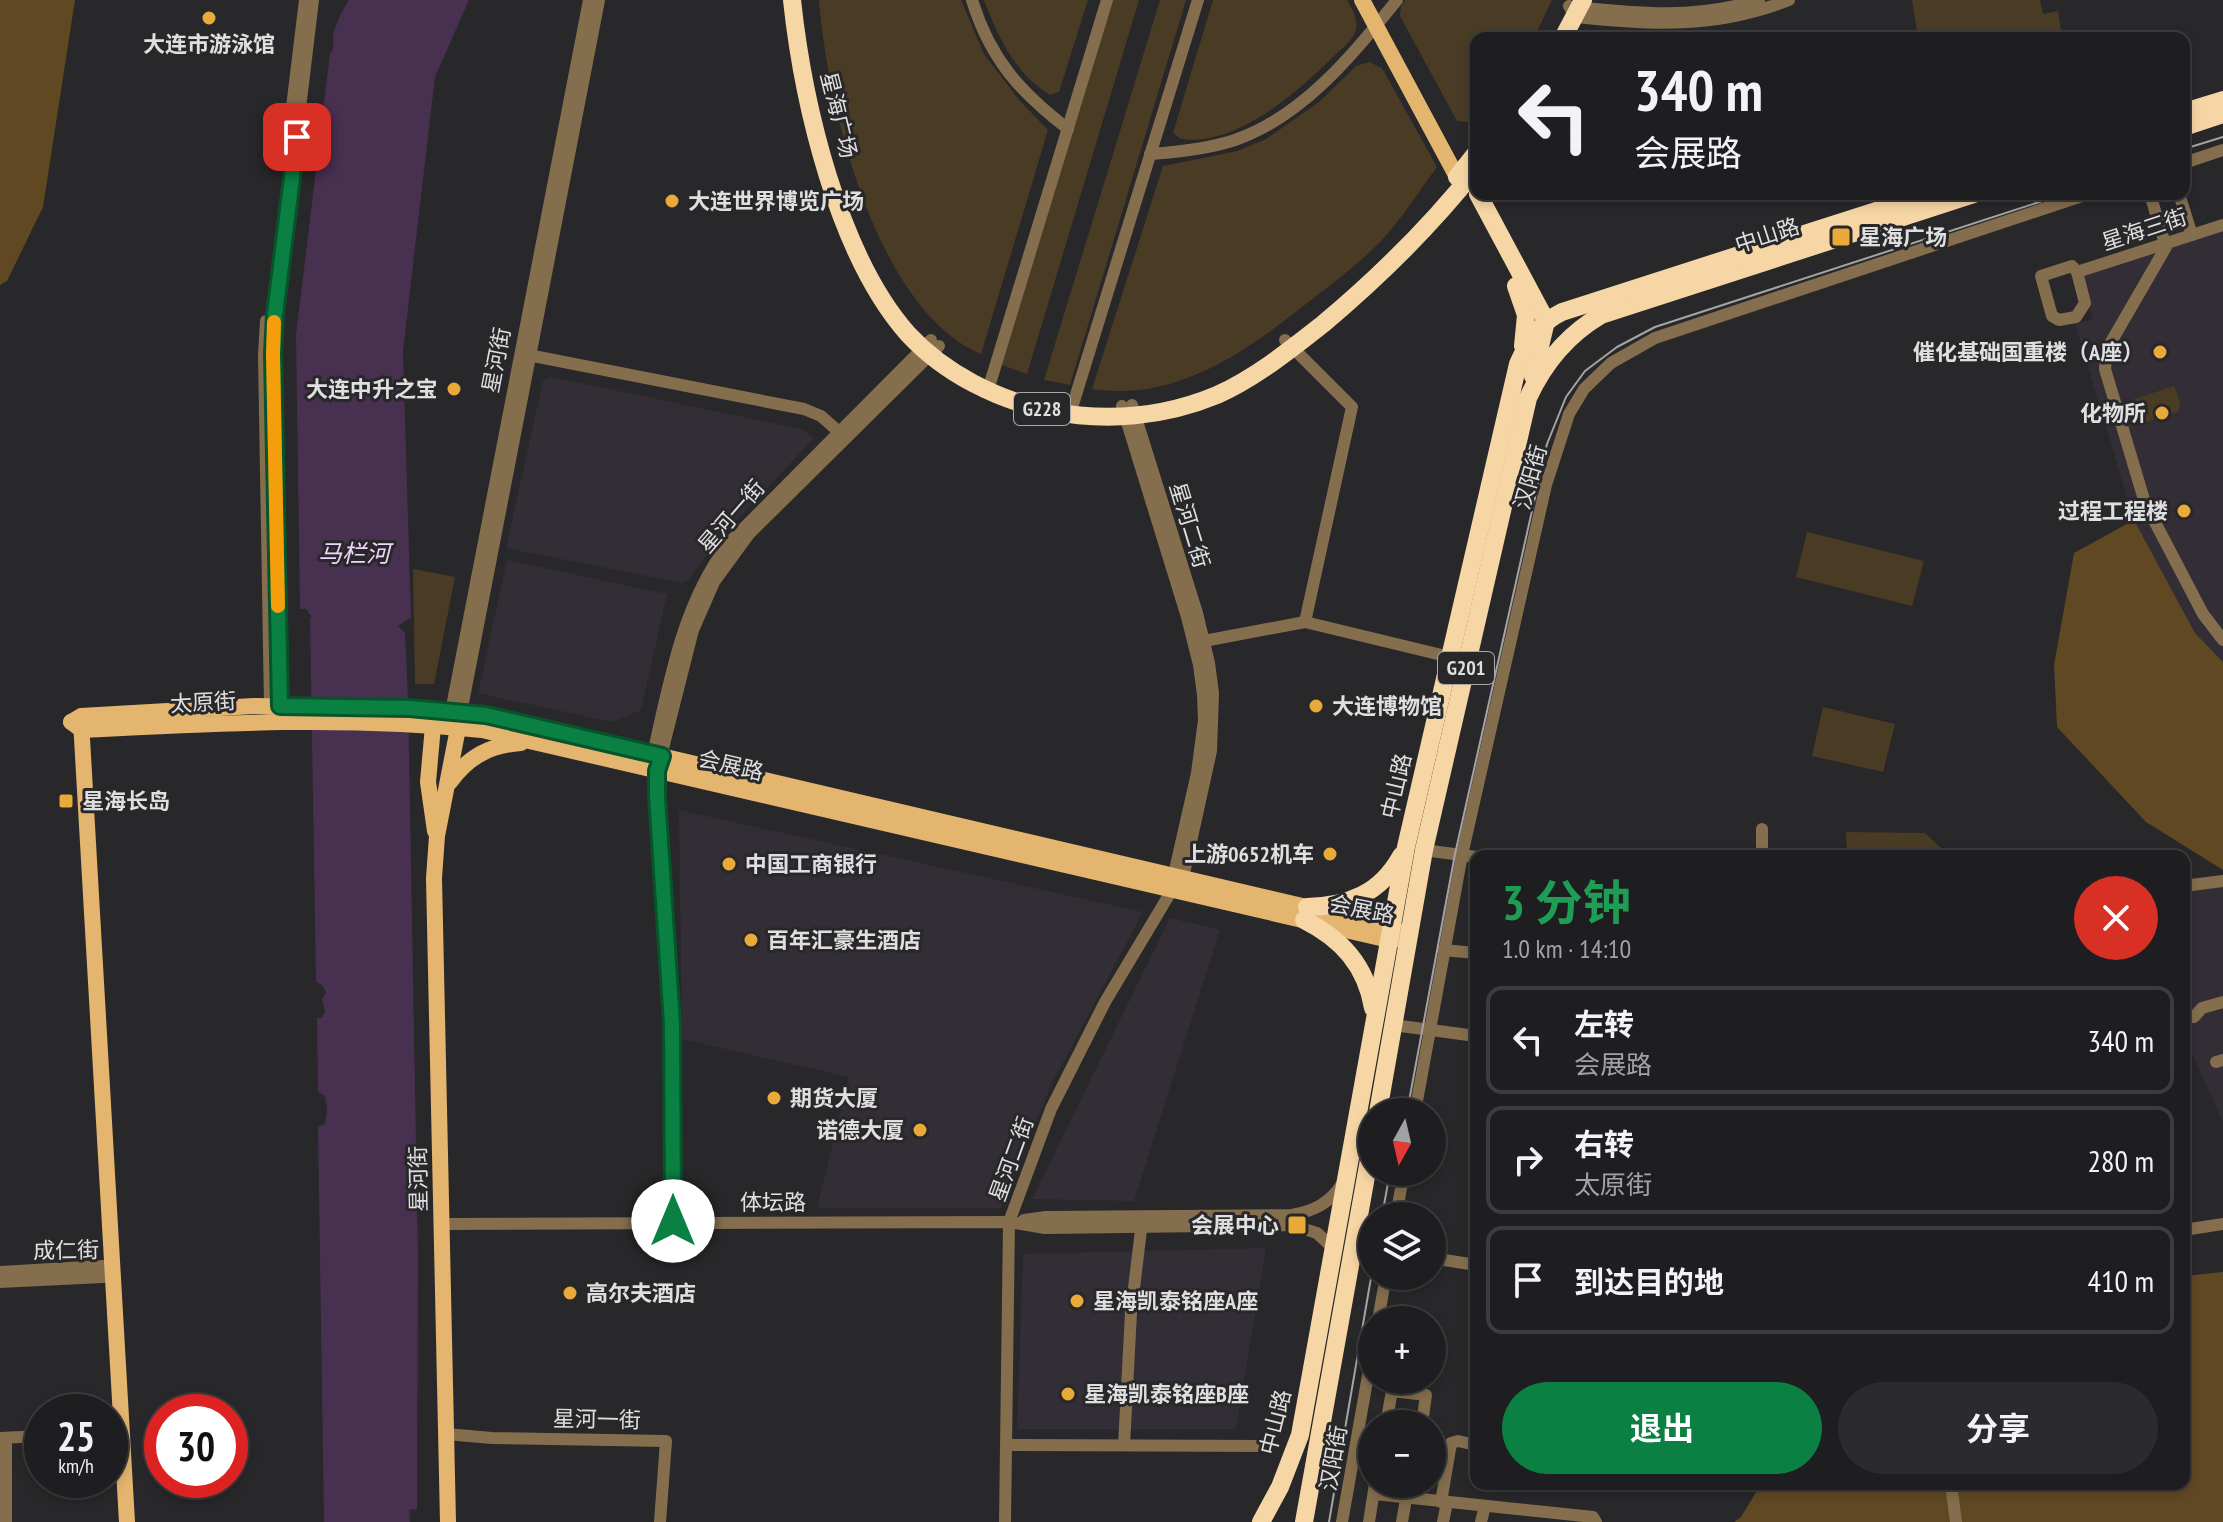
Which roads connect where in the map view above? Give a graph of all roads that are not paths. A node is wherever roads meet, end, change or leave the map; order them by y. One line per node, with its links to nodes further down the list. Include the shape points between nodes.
1 (305, 0): 53 (street, via 264,355)
2 (313, 0): 53 (street, via 273,334)
3 (589, 0): 42 (street, 星河街)
4 (599, 0): 42 (street, 星河街)
5 (792, 0): 41 (highway, 星海广场 / G228, via 814,125 850,234 875,287 909,335)
6 (802, 0): 41 (highway, 星海广场 / G228, via 824,121 859,230 883,282)
7 (972, 0): 23 (street, via 990,47 1011,78)
8 (1107, 0): 23 (street)
9 (1198, 0): 25 (street)
10 (1362, 0): 16 (main road)
11 (1374, 0): 16 (main road)
12 (1397, 0): 16 (street)
13 (1759, 0): 15 (street, via 1694,14)
14 (1789, 0): 15 (street, via 1695,24 1639,23)
15 (1576, 6): 17 (highway); 18 (highway)
16 (1380, 22): 25 (street, via 1314,91 1269,124 1219,145); 27 (main road)
17 (1556, 32)
18 (1565, 32)
19 (2223, 100): 20 (highway)
20 (2190, 110)
21 (2223, 114): 22 (highway)
22 (2190, 125)
23 (1068, 129): 44 (street)
24 (2223, 150): 26 (street)
25 (1150, 154): 46 (street)
26 (2190, 161)
27 (1470, 177): 40 (highway, 星海广场 / G228, via 1388,267)
28 (1480, 200): 43 (highway, via 1522,297 1526,324)
29 (1482, 200): 39 (highway)
30 (1910, 200): 39 (highway, 中山路)
31 (1956, 200): 45 (highway, 中山路 / G201, via 1601,315 1556,352)
32 (2070, 200): 62 (street, 汉阳街, via 1655,338 1611,363 1584,389 1569,414 1546,485)
33 (2152, 200): 37 (street)
34 (2181, 200): 36 (street)
35 (2223, 225): 36 (street, 星海三街)
36 (2192, 235): 37 (street, 星海三街)
37 (2165, 243): 38 (street, 星海三街); 50 (street, via 2107,349 2105,369 2145,503 2203,614)
38 (2077, 272): 38 (street, 星海三街, via 2072,266 2041,276 2052,316 2059,320 2076,317 2085,303)
39 (1546, 321): 43 (highway, 中山路 / G201); 45 (highway)
40 (1289, 344): 47 (highway, 星海广场 / G228, via 1249,377 1217,394 1183,407); 49 (street, via 1352,407)
41 (931, 347): 44 (highway, 星海广场 / G228); 48 (street, 星河一街); 56 (street, 星河一街, via 749,534 724,567 693,630)
42 (525, 354): 48 (street, via 804,409); 54 (street, 星河街)
43 (1518, 364): 52 (highway, 中山路 / G201)
44 (989, 385): 46 (highway, 星海广场 / G228, via 1027,405)
45 (1528, 398): 60 (highway, 中山路 / G201)
46 (1072, 409): 47 (highway, 星海广场 / G228)
47 (1128, 411): 51 (street, 星河二街); 64 (street, 星河二街, via 1187,617 1203,695 1197,773)
48 (839, 432): 56 (street, 星河一街, via 740,530 706,577 677,651)
49 (1305, 622): 51 (street); 52 (street)
50 (2223, 640)
51 (1204, 641): 64 (street, 星河二街, via 1213,693 1211,751)
52 (1450, 657): 60 (highway, 中山路 / G201)
53 (274, 711): 54 (main road, 会展路); 91 (main road, 太原街, via 78,723)
54 (447, 718): 55 (main road, 会展路); 56 (main road, 会展路, via 486,715); 57 (main road, 星河街); 59 (main road, 星河街, via 428,782)
55 (538, 743): 56 (main road, 会展路); 57 (main road, via 488,749 460,768)
56 (657, 760): 64 (main road, 会展路); 81 (street, 星河一街, via 672,1024)
57 (447, 786): 59 (main road, 星河街)
58 (1762, 829): 61 (street)
59 (437, 836): 83 (main road, 星河街)
60 (1415, 849): 62 (street); 67 (highway, via 1374,890); 68 (highway, 中山路 / G201); 69 (highway, 中山路 / G201)
61 (1762, 850)
62 (1462, 855): 63 (street); 70 (street, 汉阳街)
63 (1470, 856)
64 (1176, 881): 67 (main road, 会展路); 82 (street, 星河二街, via 1105,1002 1051,1109)
65 (2223, 881): 66 (street)
66 (2190, 885)
67 (1306, 914): 68 (main road, 会展路); 74 (highway, via 1339,941 1360,968)
68 (1390, 933): 69 (main road, 会展路); 74 (highway, 中山路 / G201)
69 (1409, 938): 75 (highway, 中山路 / G201)
70 (1443, 950): 71 (street); 76 (street, 汉阳街)
71 (1470, 952)
72 (2223, 1002): 73 (street)
73 (2190, 1016)
74 (1374, 1025): 80 (highway, 中山路 / G201)
75 (1393, 1025): 76 (street); 78 (highway, 中山路 / G201)
76 (1429, 1030): 77 (street); 79 (street, 汉阳街)
77 (1470, 1035)
78 (1380, 1098)
79 (1417, 1098)
80 (1345, 1179): 82 (street, 体坛路, via 1329,1201 1292,1215 1046,1217); 87 (highway, 中山路 / G201)
81 (673, 1221): 82 (street, 体坛路); 83 (street, 体坛路)
82 (1009, 1222): 87 (street, 体坛路, via 1045,1228 1291,1225 1317,1233); 102 (street, 星河二街)
83 (441, 1224): 98 (main road, 星河街)
84 (2223, 1224): 85 (street)
85 (2190, 1229)
86 (1141, 1230): 103 (street)
87 (1333, 1248): 119 (highway, 中山路 / G201, via 1300,1435)
88 (1446, 1260): 89 (street)
89 (1470, 1264)
90 (1358, 1270): 120 (highway, 中山路)
91 (106, 1271): 92 (street, 成仁街); 93 (street, 成仁街); 94 (main road, 太原街)
92 (0, 1272)
93 (0, 1282)
94 (113, 1394)
95 (1365, 1394): 121 (street, 汉阳街)
96 (1389, 1410): 97 (street, via 1392,1391 1426,1395)
97 (1424, 1410)
98 (446, 1434): 116 (main road, 星河街); 117 (street, 星河一街, via 666,1441)
99 (24, 1437): 100 (street)
100 (3, 1438): 113 (street)
101 (1470, 1444): 111 (street, via 1451,1443)
102 (1007, 1445): 103 (street); 118 (street, 星河二街)
103 (1124, 1445): 104 (street)
104 (1269, 1446)
105 (1952, 1490): 127 (street)
106 (116, 1498): 114 (main road, 太原街)
107 (124, 1498): 115 (main road, 太原街)
108 (1373, 1498): 122 (street)
109 (1403, 1498): 110 (street)
110 (1406, 1499): 111 (street); 123 (street)
111 (1444, 1502): 112 (street); 124 (street)
112 (1485, 1506): 125 (street); 126 (street, via 1593,1517)
113 (6, 1522)
114 (117, 1522)
115 (127, 1522)
116 (448, 1522)
117 (660, 1522)
118 (1005, 1522)
119 (1261, 1522)
120 (1304, 1522)
121 (1342, 1522)
122 (1369, 1522)
123 (1402, 1522)
124 (1443, 1522)
125 (1481, 1522)
126 (1596, 1522)
127 (1956, 1522)

